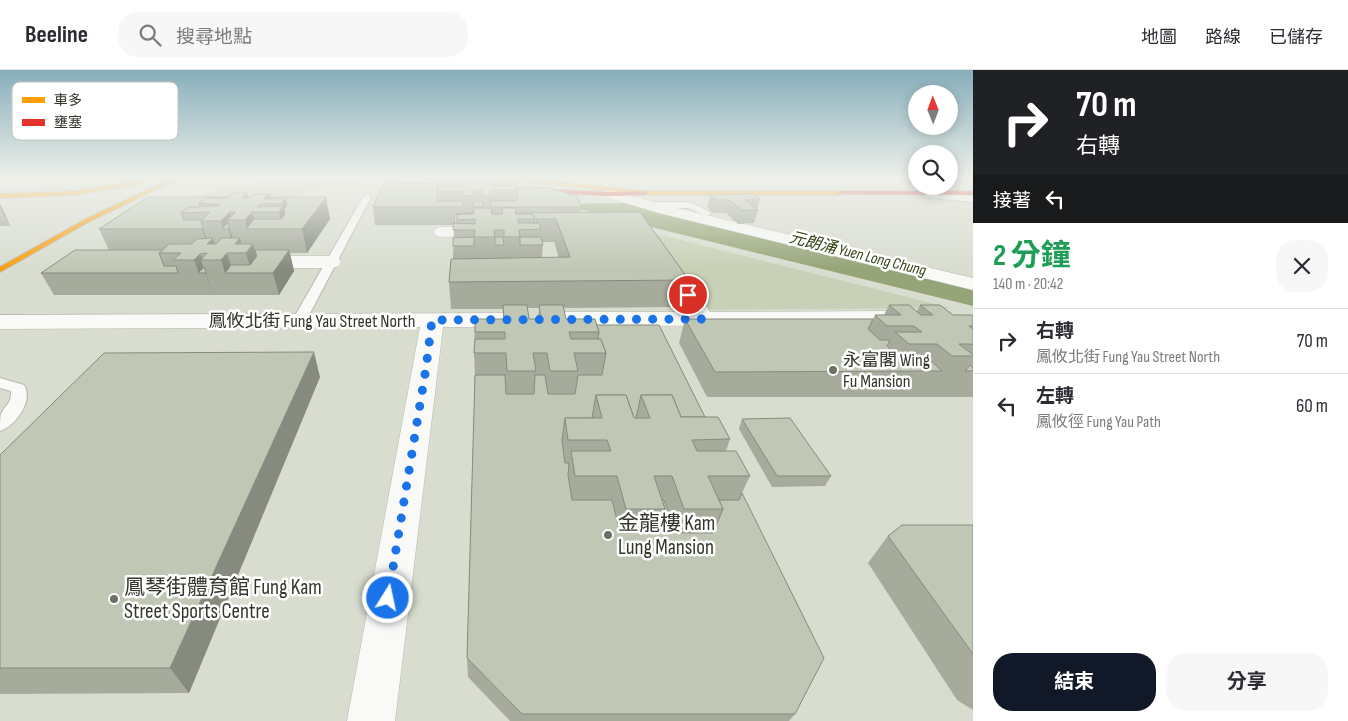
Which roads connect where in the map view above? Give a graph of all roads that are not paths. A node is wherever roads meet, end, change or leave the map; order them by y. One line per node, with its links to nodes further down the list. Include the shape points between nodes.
1 (86, 207): 7 (main road)
2 (109, 207): 7 (main road)
3 (361, 207): 12 (lane)
4 (660, 207): 14 (street)
5 (693, 207): 6 (lane)
6 (707, 213)
7 (57, 229): 13 (main road)
8 (509, 231): 9 (street)
9 (442, 232)
10 (655, 245): 15 (street)
11 (242, 262): 12 (street)
12 (332, 262): 17 (lane)
13 (0, 270)
14 (973, 284)
15 (704, 319): 16 (street, 鳳攸北街 Fung Yau Street North); 19 (street, 鳳攸北街 Fung Yau Street North, via 894,318)
16 (432, 320): 17 (street, 鳳攸北街 Fung Yau Street North); 22 (street)
17 (299, 321): 18 (street, 鳳攸北街 Fung Yau Street North)
18 (0, 322)
19 (963, 324)
20 (3, 387): 21 (lane, via 18,388 21,394)
21 (0, 426)
22 (371, 721)

